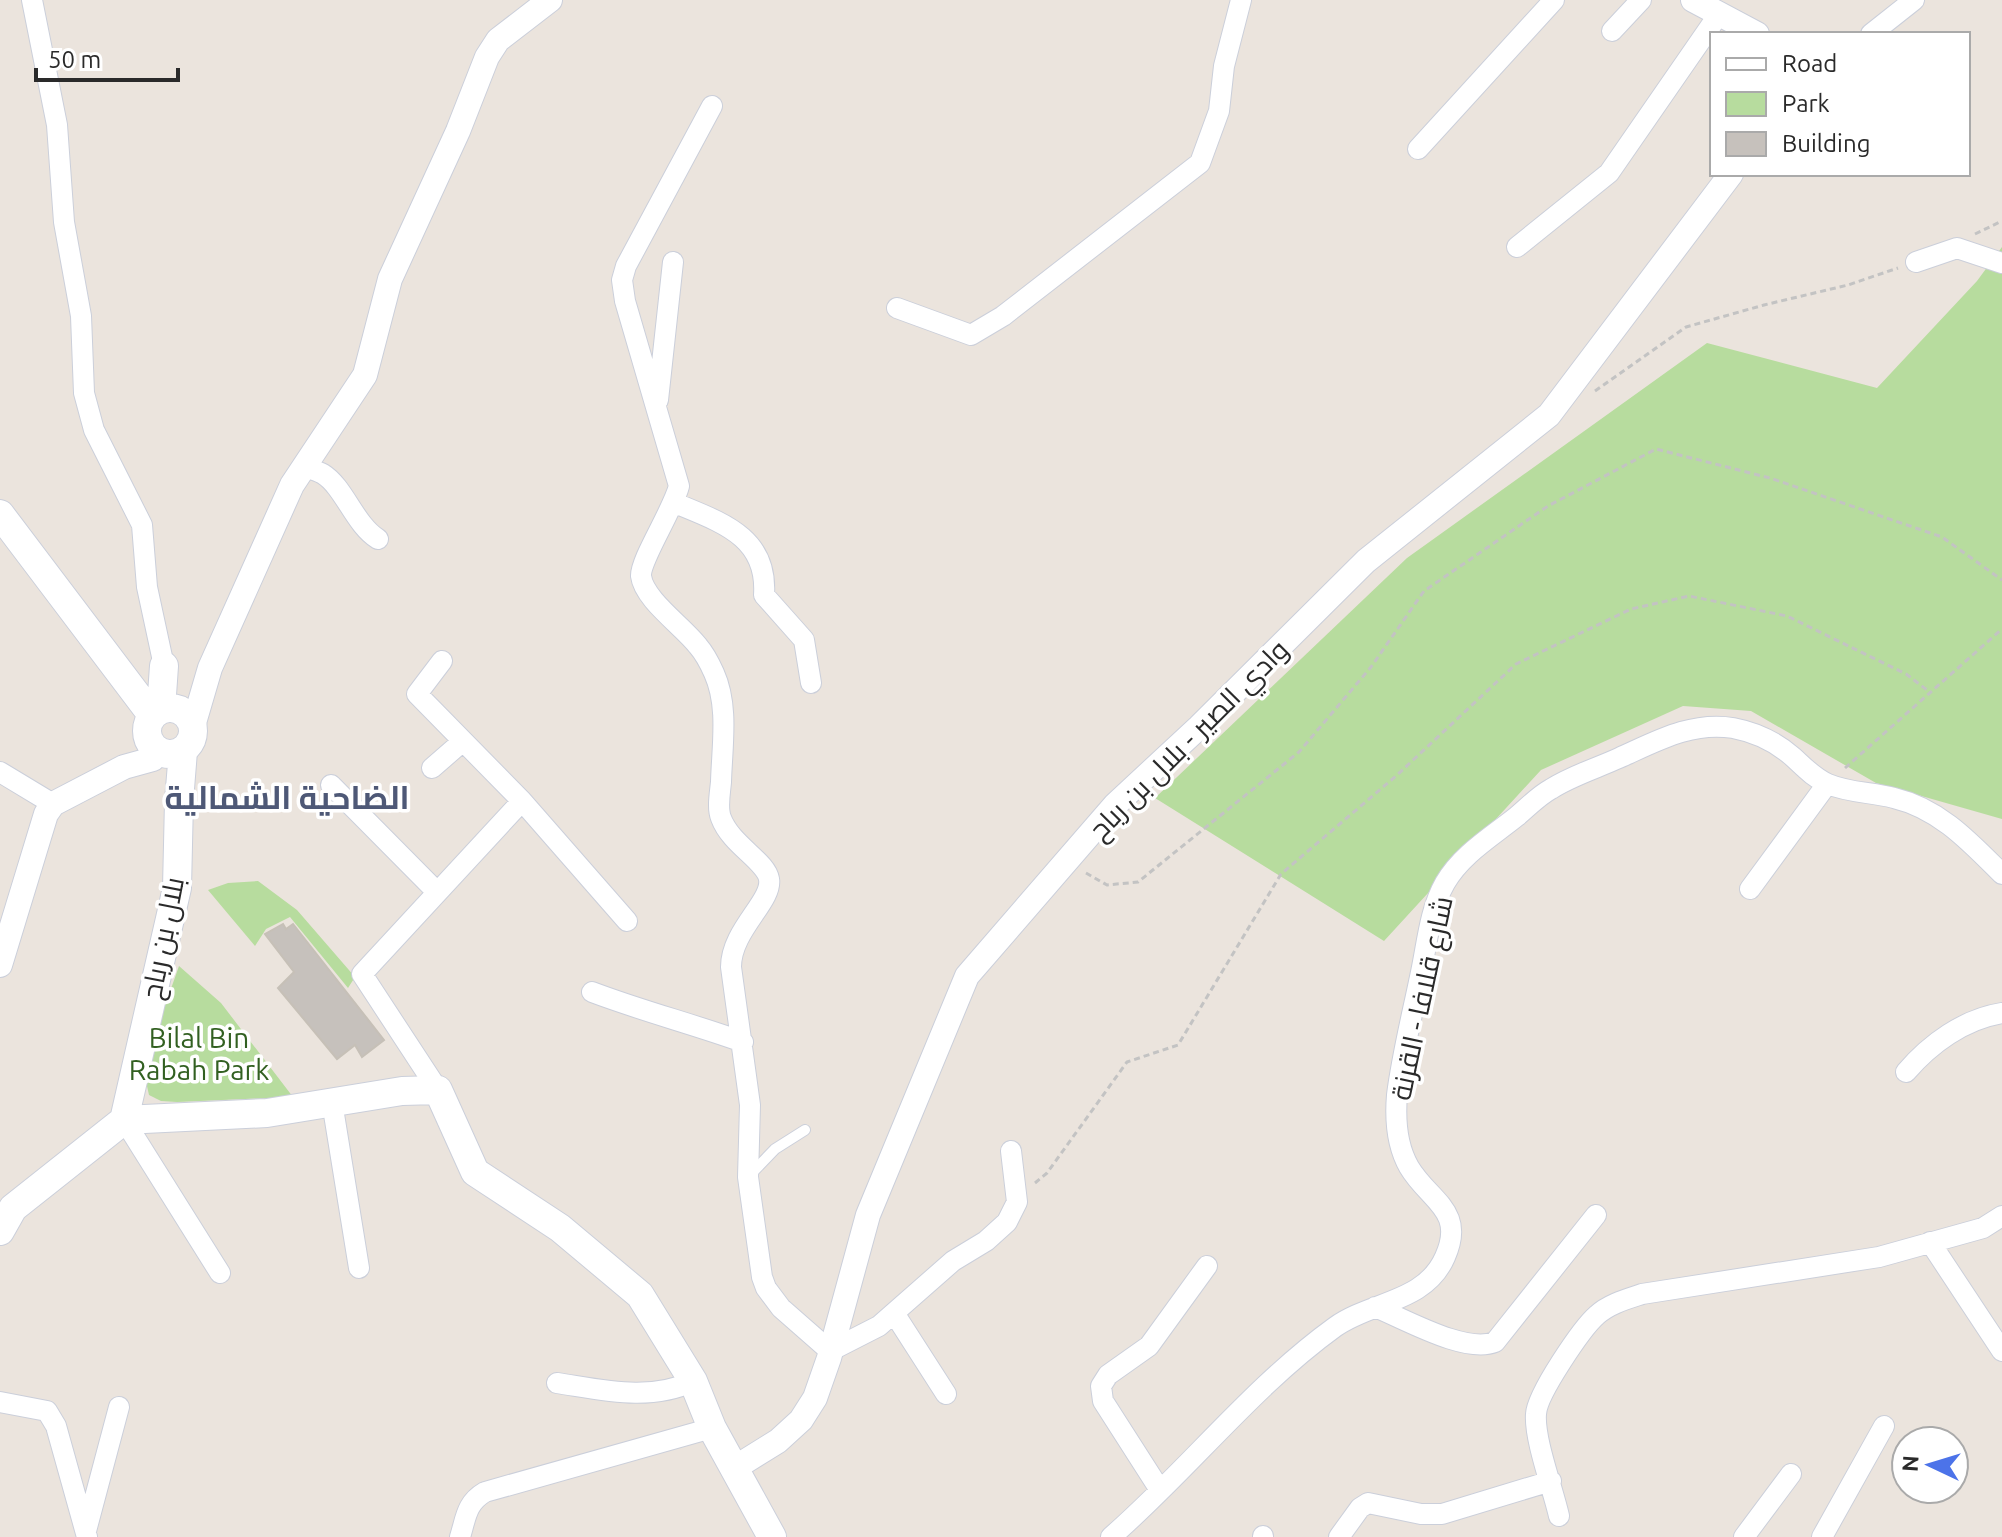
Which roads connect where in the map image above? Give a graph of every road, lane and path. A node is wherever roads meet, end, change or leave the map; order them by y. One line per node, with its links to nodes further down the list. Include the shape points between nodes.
1 (32, 0): 31 (street, via 57,125 64,222 81,316 84,393 94,430 142,525 147,587)
2 (550, 0): 24 (street, via 491,49 390,279 365,375)
3 (1241, 0): 21 (street, via 1219,111 1200,163 1003,316 971,335)
4 (1554, 0): 13 (street)
5 (1641, 0): 9 (street)
6 (1693, 0): 8 (street)
7 (1914, 0): 11 (street)
8 (1719, 14): 10 (street); 17 (street, via 1609,173)
9 (1612, 31)
10 (1753, 32)
11 (1874, 32)
12 (712, 106): 23 (street, via 622,280)
13 (1418, 149)
14 (1729, 176): 42 (street, وادي الصير - بلال بن رباح, via 1549,415 1366,561 1115,805)
15 (2002, 221): 16 (path)
16 (1973, 235)
17 (1517, 247)
18 (673, 262): 23 (street)
19 (1916, 262): 20 (street, via 1957,248); 22 (path, via 1686,327)
20 (2002, 263)
21 (897, 308)
22 (1585, 396)
23 (657, 412): 25 (street, via 679,486)
24 (304, 467): 27 (street, via 324,474); 34 (street, via 210,668)
25 (675, 503): 32 (street, via 739,532 757,554 764,595 804,640); 50 (street, via 644,561 643,581 714,673 723,717 719,812 734,841 763,866 769,880 767,894 731,956)
26 (0, 514): 34 (main road)
27 (378, 539)
28 (2002, 580): 42 (path, via 1942,537 1770,478 1656,449 1548,506 1424,591 1371,667 1299,752 1138,882 1107,885)
29 (2002, 629): 33 (path)
30 (442, 661): 35 (street, via 417,694)
31 (164, 666): 34 (main road)
32 (811, 683)
33 (1931, 693): 38 (path); 58 (path, via 1906,674 1787,616 1689,596 1631,609 1516,664 1281,874 1178,1045 1127,1062 1047,1173)
34 (168, 728): 41 (street, via 124,767); 54 (main road, بلال بن رباح, via 179,801 177,888)
35 (463, 741): 36 (street); 40 (street)
36 (432, 768)
37 (0, 772): 41 (street)
38 (1827, 784): 43 (street, شارع قلافا - القرنة, via 1898,798 1932,812); 44 (street); 66 (street, شارع قلافا - القرنة, via 1761,737 1721,726 1692,728 1551,789 1454,871 1434,911 1396,1114 1404,1155 1417,1179 1444,1207 1451,1235 1445,1258 1429,1280 1408,1296)
39 (331, 785): 45 (street)
40 (522, 801): 45 (street); 46 (street)
41 (53, 804): 47 (street)
42 (1067, 862): 68 (street, وادي الصير - بلال بن رباح, via 967,976 868,1215)
43 (2002, 874)
44 (1750, 889)
45 (437, 892): 52 (street, via 362,974)
46 (627, 921)
47 (0, 965)
48 (592, 992): 50 (street)
49 (2002, 1013): 51 (street, via 1980,1018 1937,1041)
50 (743, 1042): 57 (street, via 750,1105)
51 (1906, 1072)
52 (438, 1090): 53 (main road); 70 (main road, via 475,1172 560,1228 640,1295)
53 (332, 1102): 54 (main road, via 267,1113); 64 (street)
54 (124, 1120): 61 (main road, via 13,1208); 65 (street)
55 (805, 1130): 57 (lane, via 775,1149)
56 (1011, 1151): 58 (street)
57 (748, 1177): 68 (street, via 766,1288)
58 (1017, 1199): 67 (street, via 997,1232 953,1261)
59 (1596, 1215): 66 (street, via 1501,1335 1486,1346 1466,1345)
60 (2002, 1216): 62 (street, via 1983,1228)
61 (0, 1231)
62 (1930, 1242): 69 (street); 79 (street, via 1879,1257 1642,1294 1596,1315 1538,1402 1536,1425)
63 (1207, 1266): 80 (street, via 1149,1346 1101,1386 1103,1401)
64 (359, 1268)
65 (220, 1273)
66 (1375, 1307): 80 (street, شارع قلافا - القرنة, via 1338,1325 1281,1372)
67 (894, 1313): 68 (street); 72 (street)
68 (830, 1351): 77 (street, وادي الصير - بلال بن رباح, via 815,1398 801,1420)
69 (2002, 1351)
70 (693, 1381): 71 (street, via 674,1390 634,1394); 76 (main road)
71 (557, 1383)
72 (946, 1394)
73 (0, 1402): 82 (street, via 47,1411 56,1426)
74 (119, 1407): 82 (street)
75 (1884, 1426): 88 (street)
76 (712, 1428): 77 (main road); 83 (street, via 487,1492 467,1508)
77 (733, 1469): 84 (main road)
78 (1791, 1474): 87 (street)
79 (1551, 1481): 81 (street); 86 (street, via 1442,1514 1368,1503)
80 (1160, 1490): 85 (street, شارع قلافا - القرنة)
81 (1559, 1516)
82 (86, 1534)
83 (460, 1537)
84 (772, 1537)
85 (1111, 1537)
86 (1339, 1537)
87 (1744, 1537)
88 (1822, 1537)

